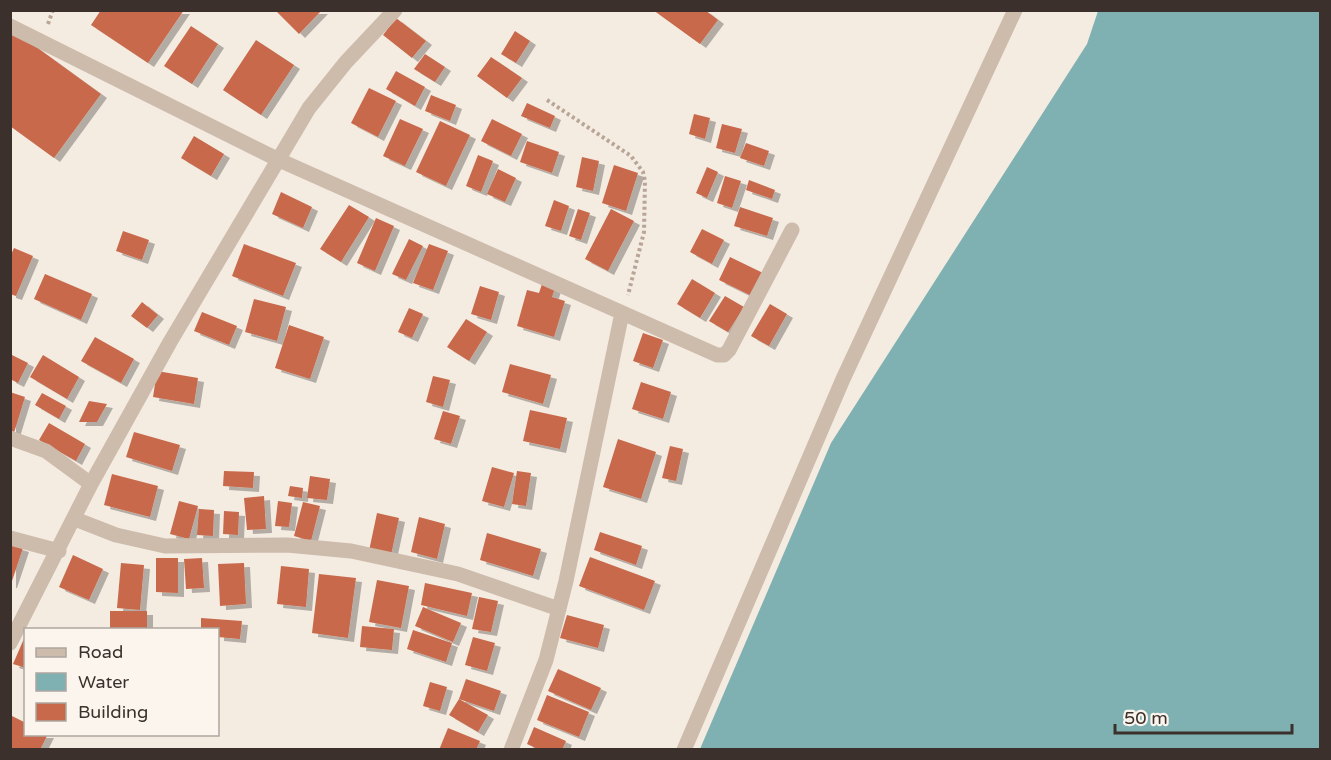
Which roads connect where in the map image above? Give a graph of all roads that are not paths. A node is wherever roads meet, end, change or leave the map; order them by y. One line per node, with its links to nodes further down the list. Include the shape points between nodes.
1 (395, 10): 4 (street, via 321,92)
2 (1015, 10): 15 (street, via 843,379)
3 (10, 26): 4 (street)
4 (279, 160): 6 (street); 8 (street)
5 (792, 230): 6 (street, via 724,355)
6 (622, 313): 12 (street)
7 (10, 438): 8 (street, via 46,451)
8 (91, 484): 9 (street)
9 (75, 519): 11 (street); 12 (street, via 116,536 165,546 287,545 351,551 458,574)
10 (10, 538): 11 (street)
11 (59, 551): 13 (street)
12 (559, 609): 14 (street, via 546,660)
13 (10, 643)
14 (511, 750)
15 (684, 750)

